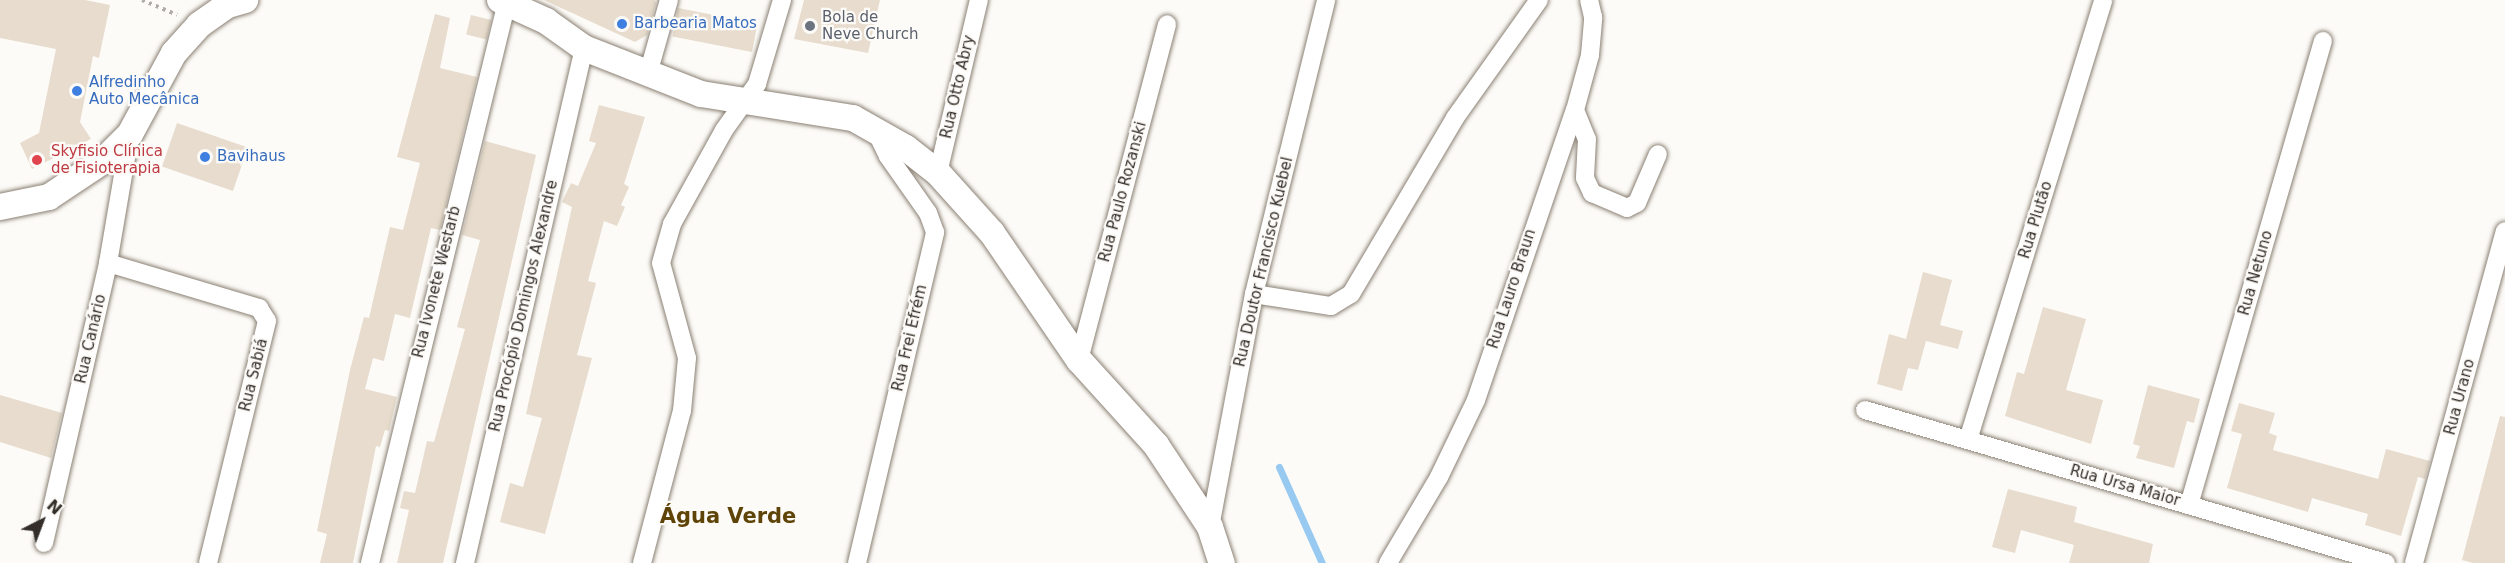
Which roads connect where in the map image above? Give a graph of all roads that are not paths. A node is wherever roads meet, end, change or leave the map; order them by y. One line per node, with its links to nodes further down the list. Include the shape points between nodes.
1 (245, 0): 17 (main road, via 228,5 200,25 174,53)
2 (669, 0): 13 (street)
3 (782, 0): 14 (street, via 772,47)
4 (979, 0): 19 (street, Rua Otto Abry)
5 (1326, 0): 23 (street, Rua Doutor Francisco Kuebel)
6 (1539, 0): 23 (street, via 1455,118 1351,294 1331,306)
7 (1589, 0): 15 (street, Rua Lauro Braun, via 1593,17 1590,55)
8 (2103, 0): 26 (street, Rua Plutão)
9 (503, 1): 12 (main road, via 546,21); 32 (street, Rua Ivonete Westarb)
10 (1167, 24): 24 (street, Rua Paulo Rozanski)
11 (2323, 41): 27 (street, Rua Netuno)
12 (584, 48): 13 (main road); 33 (street, Rua Procópio Domingos Alexandre)
13 (648, 74): 14 (main road, via 701,94)
14 (746, 103): 16 (main road, via 853,118); 34 (street, via 724,130 672,224 661,263 687,358 682,411)
15 (1575, 110): 18 (street, via 1587,139 1585,177 1592,193 1627,208 1637,203); 30 (street, Rua Lauro Braun, via 1476,400 1439,477)
16 (874, 127): 19 (main road); 35 (street, Rua Frei Efrém, via 888,156 928,213 935,232)
17 (130, 134): 20 (main road, via 104,161 49,197); 22 (street, Rua Canário)
18 (1658, 154)
19 (938, 173): 24 (main road, via 992,233)
20 (0, 207)
21 (2505, 231): 38 (street, Rua Urano)
22 (108, 263): 29 (street, Rua Canário); 31 (street, Rua Sabiá, via 260,308 267,321)
23 (1254, 294): 28 (street, Rua Doutor Francisco Kuebel)
24 (1079, 360): 28 (main road, via 1156,445)
25 (1865, 410): 26 (street, Rua Ursa Maior)
26 (1968, 440): 27 (street, Rua Ursa Maior)
27 (2189, 505): 37 (street, Rua Ursa Maior)
28 (1210, 527): 36 (main road)
29 (44, 543)
30 (1390, 560)
31 (208, 563)
32 (370, 563)
33 (465, 563)
34 (642, 563)
35 (857, 563)
36 (1222, 563)
37 (2386, 563)
38 (2415, 563)

